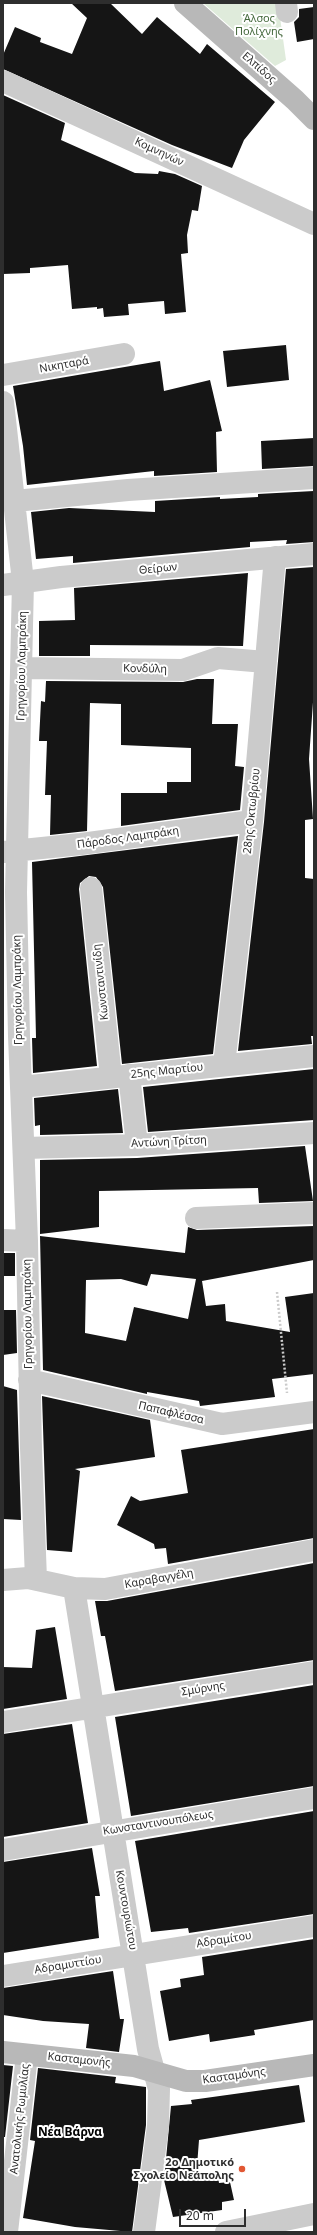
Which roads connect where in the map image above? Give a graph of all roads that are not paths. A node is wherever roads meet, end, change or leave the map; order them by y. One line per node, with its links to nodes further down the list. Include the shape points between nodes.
1 (185, 3): 3 (street, Ελπίδος)
2 (3, 81): 4 (street, Κομνηνών)
3 (314, 119)
4 (314, 224)
5 (124, 354): 6 (street, Νικηταρά)
6 (3, 376)
7 (3, 402): 9 (street, Γρηγορίου Λαμπράκη)
8 (314, 478): 9 (street, via 128,490)
9 (15, 502): 12 (street, Γρηγορίου Λαμπράκη)
10 (314, 554): 11 (street, Θείρων)
11 (276, 557): 12 (street, Θείρων); 13 (street, 28ης Οκτωβρίου)
12 (13, 584): 14 (street, Γρηγορίου Λαμπράκη)
13 (265, 662): 14 (street, Κονδύλη, via 218,658 183,670); 16 (street, 28ης Οκτωβρίου)
14 (22, 668): 15 (street, Γρηγορίου Λαμπράκη)
15 (12, 742): 17 (street, Γρηγορίου Λαμπράκη)
16 (252, 820): 17 (street, Πάροδος Λαμπράκη, via 81,844); 21 (street, 28ης Οκτωβρίου)
17 (10, 851): 19 (street, Γρηγορίου Λαμπράκη)
18 (91, 888): 22 (street, Κωνσταντινίδη)
19 (11, 1036): 23 (street, Γρηγορίου Λαμπράκη)
20 (314, 1056): 21 (street, 25ης Μαρτίου)
21 (224, 1065): 22 (street, 25ης Μαρτίου)
22 (120, 1076): 23 (street, 25ης Μαρτίου); 25 (street, Κωνσταντινίδη)
23 (21, 1087): 26 (street, Γρηγορίου Λαμπράκη)
24 (314, 1133): 25 (street, Αντώνη Τρίτση)
25 (137, 1144): 26 (street, Αντώνη Τρίτση)
26 (24, 1148): 30 (street, Γρηγορίου Λαμπράκη)
27 (314, 1212): 28 (street)
28 (196, 1218)
29 (3, 1240): 30 (street)
30 (27, 1241): 31 (street, Γρηγορίου Λαμπράκη)
31 (29, 1380): 32 (street, Παπαφλέσσα, via 222,1424); 34 (street, Γρηγορίου Λαμπράκη)
32 (314, 1412)
33 (314, 1550): 36 (street, Καραβαγγέλη, via 105,1589)
34 (36, 1579): 35 (street, Καραβαγγέλη); 36 (street, Καραβαγγέλη)
35 (3, 1580)
36 (74, 1588): 38 (street, Κουντουριώτου)
37 (314, 1672): 38 (street, Σμύρνης)
38 (92, 1706): 39 (street, Σμύρνης); 41 (street, Κουντουριώτου)
39 (3, 1722)
40 (314, 1798): 41 (street, Κωνσταντινουπόλεως)
41 (113, 1831): 42 (street, Κωνσταντινουπόλεως); 44 (street, Κουντουριώτου)
42 (3, 1850)
43 (314, 1926): 44 (street, Αδραμίτου)
44 (134, 1955): 45 (street, Αδραμυττίου); 49 (street, Κουντουριώτου, via 148,2049)
45 (3, 1976)
46 (3, 2052): 47 (street, Κασταμονής)
47 (27, 2054): 49 (street, Κασταμονής, via 134,2066); 51 (street, Ανατολικής Ρωμυλίας)
48 (314, 2065): 49 (street, Κασταμόνης, via 193,2082)
49 (155, 2071): 52 (street, Κουντουριώτου, via 159,2089 159,2113)
50 (314, 2214): 53 (street)
51 (7, 2232)
52 (144, 2232)
53 (226, 2232)

